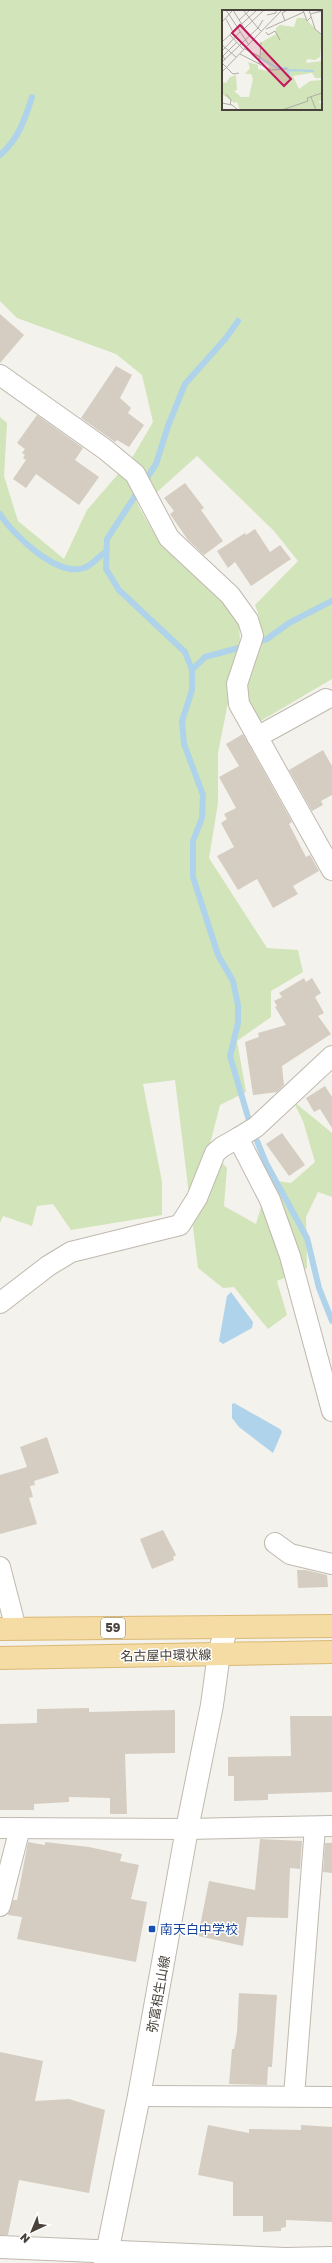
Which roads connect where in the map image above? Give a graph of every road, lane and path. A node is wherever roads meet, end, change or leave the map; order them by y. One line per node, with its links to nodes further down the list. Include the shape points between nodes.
1 (0, 375): 3 (street, via 106,450 135,474 169,538 230,595 248,620 253,636 237,684 239,704)
2 (326, 699): 3 (street)
3 (257, 737): 4 (street)
4 (332, 870)
5 (332, 1056): 6 (street, via 256,1127)
6 (238, 1138): 7 (street, via 215,1153 197,1198 180,1225 71,1252 48,1266); 8 (street, via 270,1200 290,1256)
7 (0, 1303)
8 (332, 1411)
9 (275, 1543): 10 (street, via 290,1554)
10 (332, 1564)
11 (0, 1566): 14 (street)
12 (332, 1626): 13 (main road, 名古屋中環状線 / 59)
13 (227, 1627): 14 (main road, 名古屋中環状線 / 59); 16 (street, 弥富相生山線)
14 (8, 1629)
15 (332, 1652): 16 (main road, 名古屋中環状線 / 59)
16 (219, 1653): 17 (main road, 名古屋中環状線 / 59); 21 (street, 弥富相生山線, via 212,1706)
17 (0, 1658)
18 (323, 1826): 21 (street); 24 (street)
19 (0, 1828): 20 (street)
20 (20, 1828): 21 (street); 22 (street)
21 (187, 1828): 23 (street, 弥富相生山線)
22 (0, 1906)
23 (139, 2096): 24 (street); 27 (street, 弥富相生山線)
24 (294, 2096): 25 (street)
25 (332, 2097)
26 (0, 2247): 27 (street)
27 (107, 2257): 29 (street)
28 (332, 2258): 29 (street)
29 (284, 2261)

